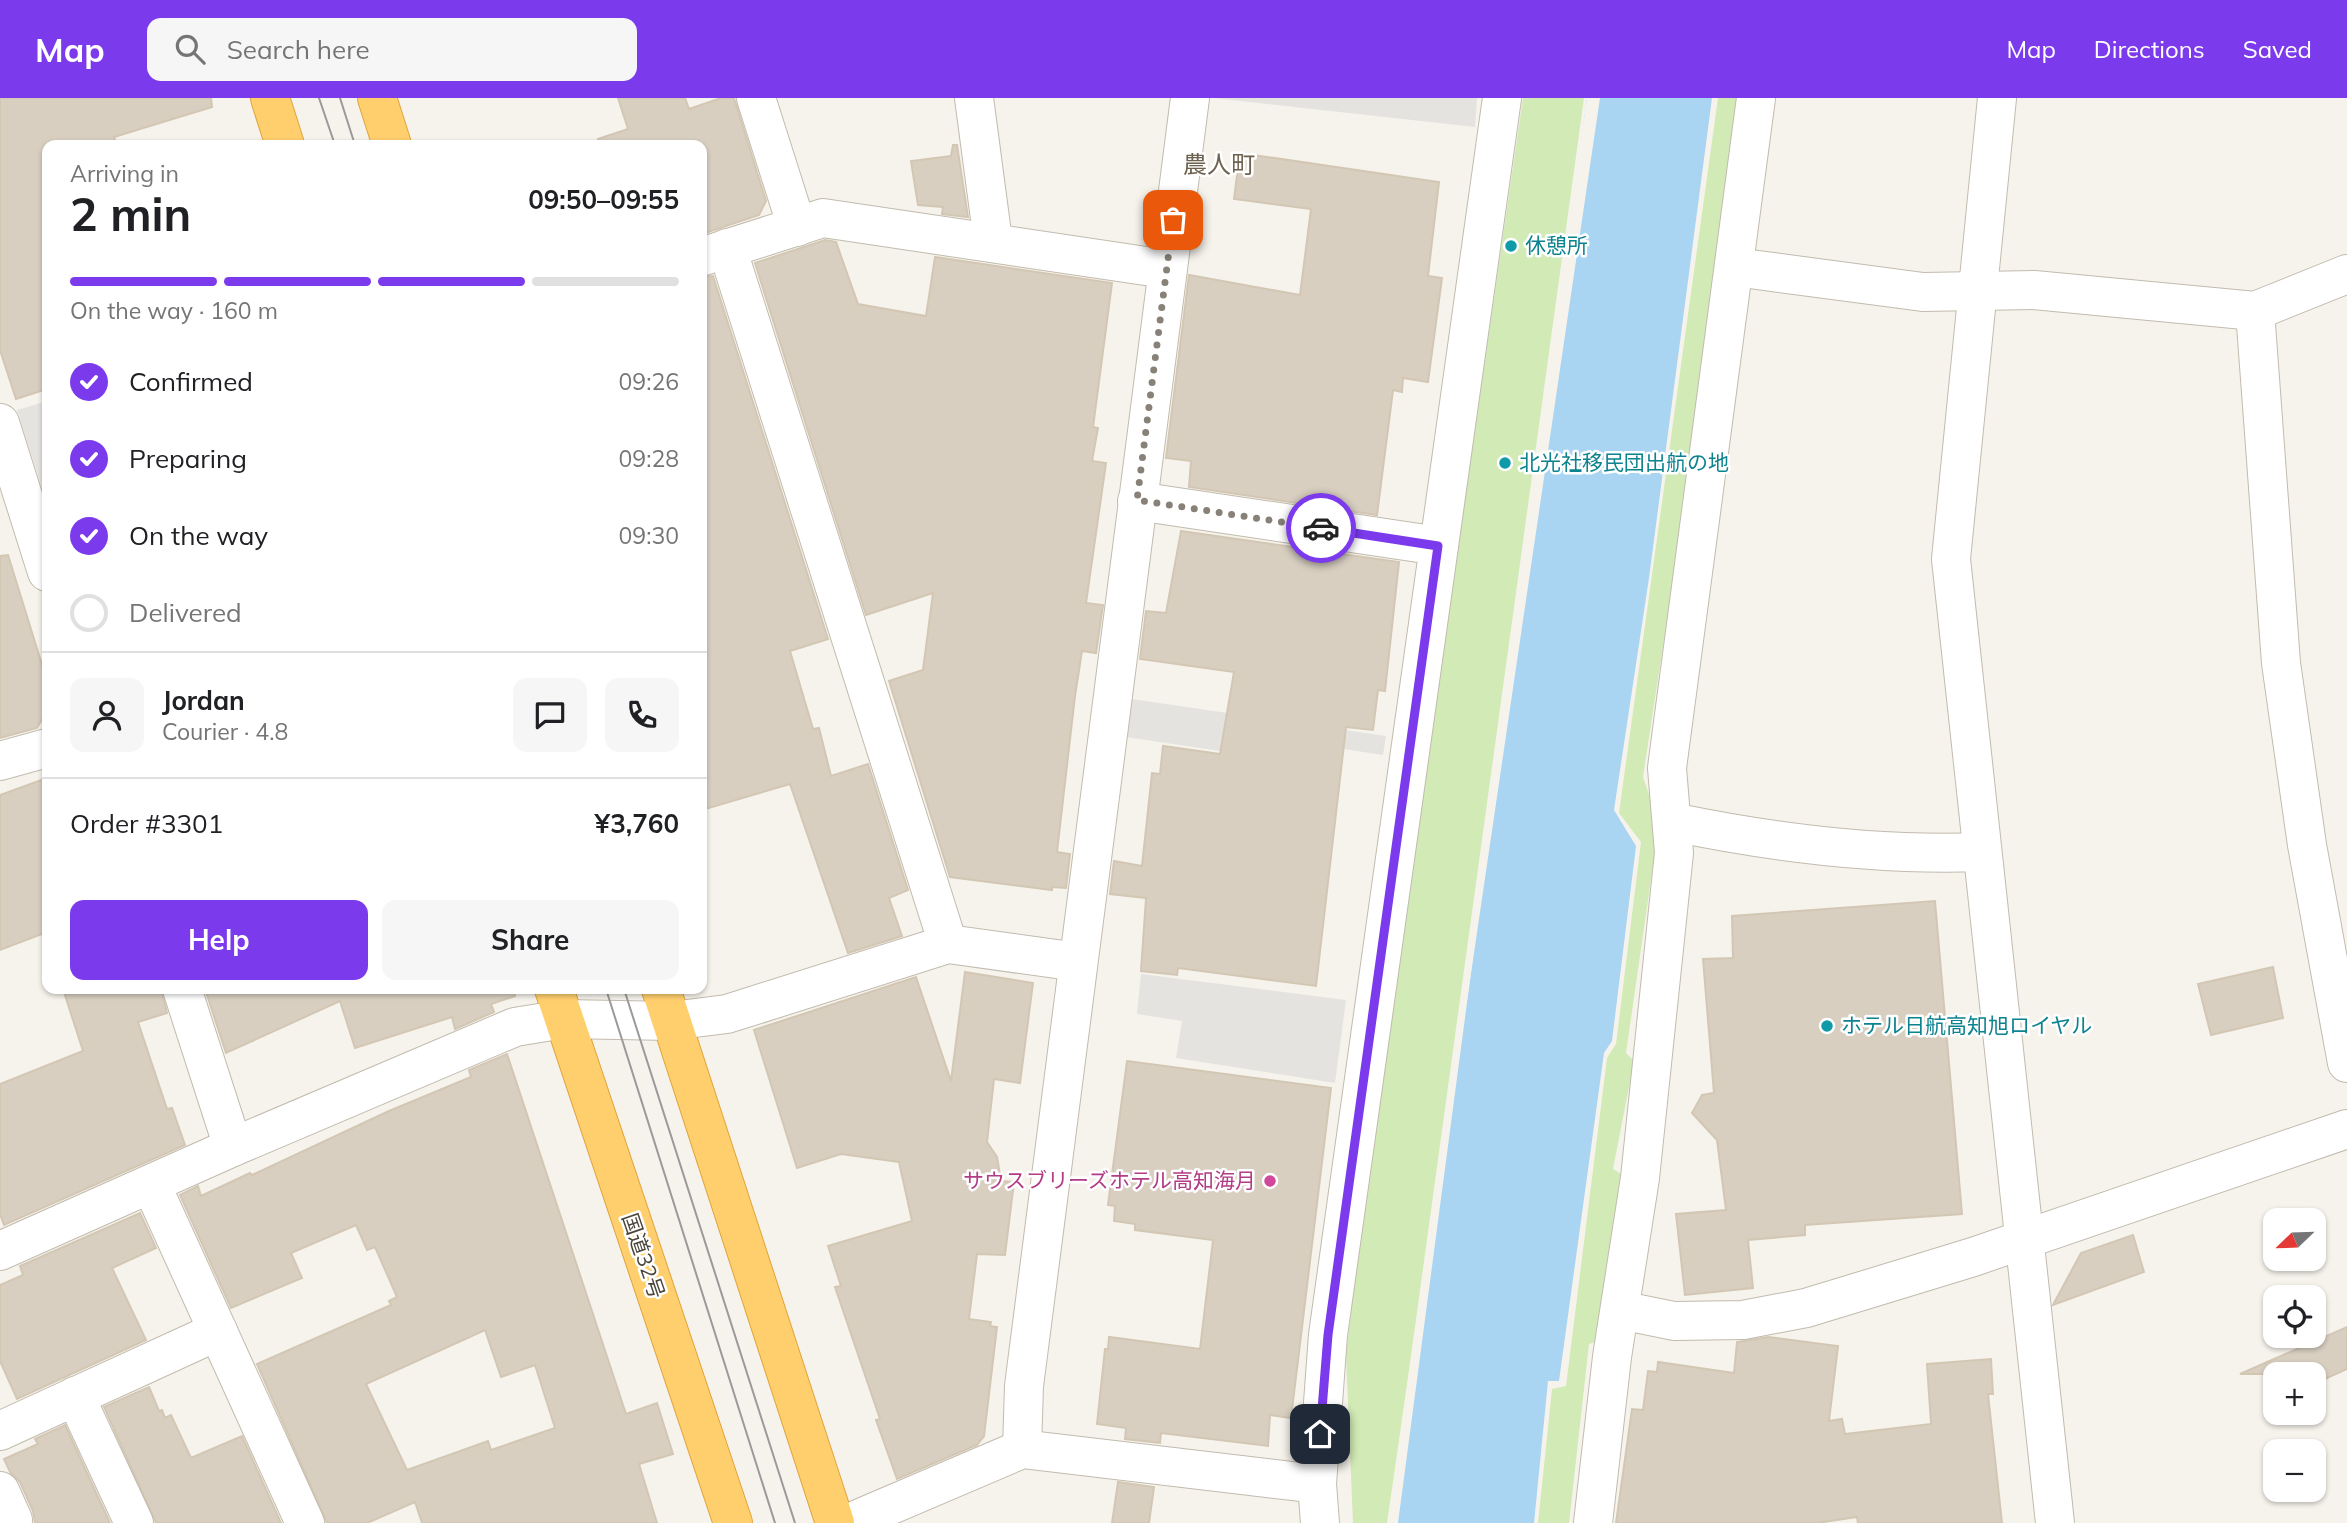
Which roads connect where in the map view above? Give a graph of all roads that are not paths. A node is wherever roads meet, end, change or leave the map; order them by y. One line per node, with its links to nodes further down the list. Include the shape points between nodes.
1 (270, 98): 9 (highway)
2 (377, 98): 10 (highway)
3 (756, 98): 11 (street)
4 (974, 98): 12 (street)
5 (1189, 98): 15 (street)
6 (1502, 98): 22 (street)
7 (1756, 98): 14 (street)
8 (1997, 98): 17 (street)
9 (283, 140)
10 (390, 140)
11 (797, 226): 12 (street, via 823,218); 13 (street)
12 (993, 241): 15 (street)
13 (714, 252): 28 (street)
14 (1735, 267): 17 (street, via 1923,292); 26 (street, via 1667,768)
15 (1166, 269): 21 (street)
16 (2347, 274): 18 (street)
17 (1977, 289): 18 (street); 27 (street, via 1951,559)
18 (2255, 311): 33 (street, via 2281,663 2306,845)
19 (0, 424): 20 (street)
20 (8, 476): 23 (street)
21 (1137, 500): 22 (street); 29 (street)
22 (1438, 546): 44 (street, via 1328,1335)
23 (42, 560)
24 (42, 749): 25 (street)
25 (0, 761)
26 (1673, 822): 27 (street, via 1720,832 1915,855); 39 (street, via 1674,853 1640,1178)
27 (1982, 852): 37 (street)
28 (948, 944): 29 (street); 32 (street, via 727,1014)
29 (1078, 962): 43 (street, via 1024,1386)
30 (184, 994): 35 (street)
31 (559, 1004): 32 (street); 35 (street); 47 (highway, 国道32号)
32 (666, 1005): 48 (highway)
33 (2347, 1063)
34 (2347, 1129): 37 (street)
35 (233, 1147): 36 (street)
36 (151, 1185): 38 (street); 40 (street)
37 (2024, 1238): 39 (street, via 1769,1317 1674,1321); 52 (street)
38 (0, 1251)
39 (1620, 1310): 51 (street)
40 (218, 1331): 41 (street); 46 (street)
41 (75, 1396): 42 (street); 45 (street)
42 (0, 1431)
43 (1022, 1449): 44 (street); 49 (street)
44 (1317, 1484): 50 (street)
45 (134, 1523)
46 (305, 1523)
47 (733, 1523)
48 (835, 1523)
49 (849, 1523)
50 (1320, 1523)
51 (1593, 1523)
52 (2054, 1523)

